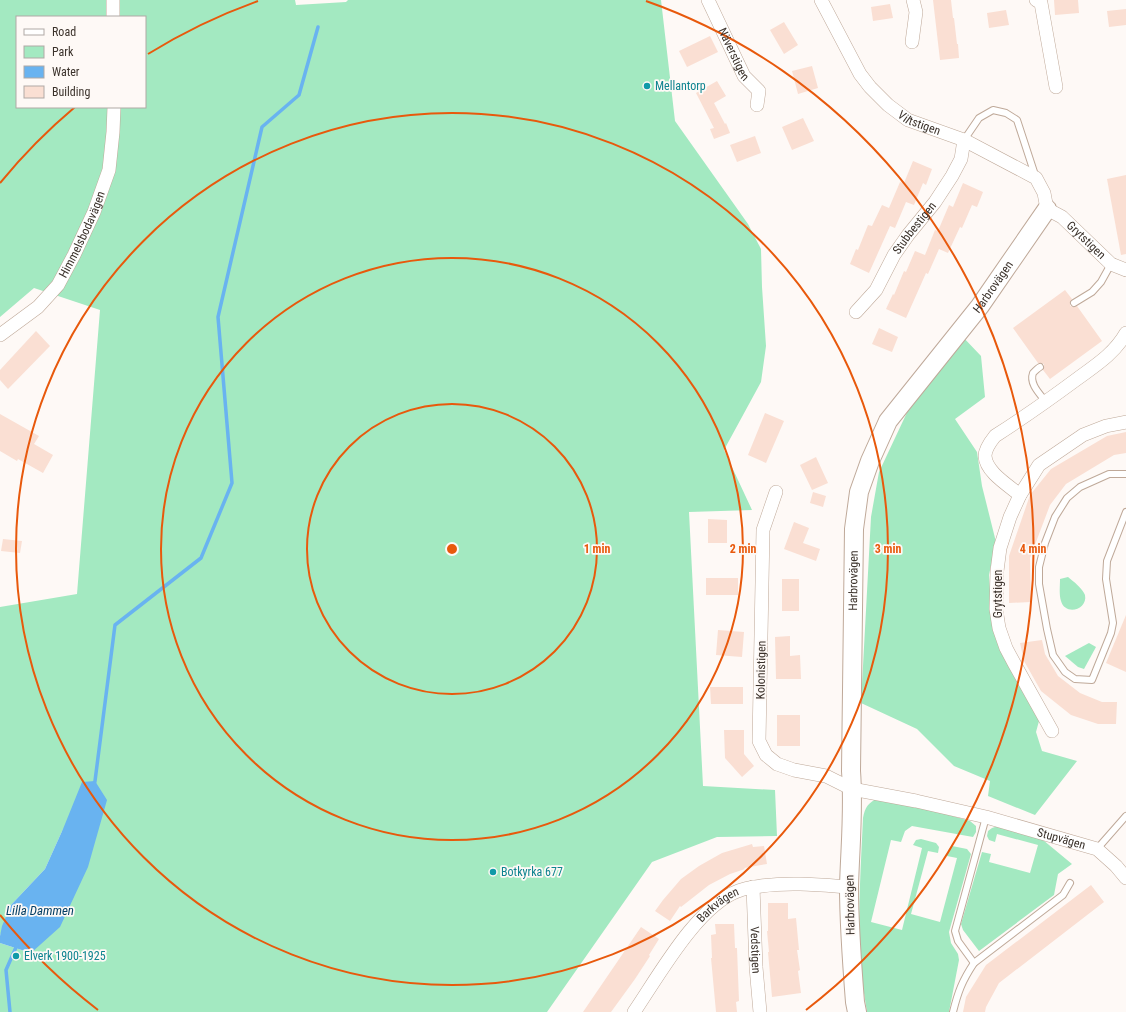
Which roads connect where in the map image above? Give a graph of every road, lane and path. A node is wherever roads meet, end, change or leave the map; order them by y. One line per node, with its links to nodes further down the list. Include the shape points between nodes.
1 (113, 0): 6 (street)
2 (708, 0): 9 (street, Näverstigen, via 744,76 759,91)
3 (821, 0): 11 (street, Viltstigen, via 860,74 888,105 908,120)
4 (913, 0): 7 (street, via 916,12)
5 (1036, 0): 8 (street, via 1041,3)
6 (113, 16)
7 (912, 42)
8 (1056, 87)
9 (757, 106)
10 (114, 108): 19 (street, Himmelsbodavägen, via 109,170 94,212 74,255 58,285 38,307)
11 (964, 140): 12 (street, Viltstigen); 12 (lane, via 979,118 993,110 1006,113 1017,120); 17 (street, Stubbestigen, via 961,159 952,176 894,255 876,290)
12 (1036, 178): 13 (street, via 1044,193)
13 (1047, 209): 14 (street, Grytstigen, via 1062,217); 28 (street, Harbrovägen, via 980,306 888,422 870,460 859,492 854,529)
14 (1111, 264): 15 (street, Grytstigen); 16 (lane, via 1092,292)
15 (1126, 270)
16 (1074, 303)
17 (856, 312)
18 (1126, 333): 21 (street, via 1110,354)
19 (0, 335)
20 (1040, 367): 21 (lane, via 1034,373 1032,381)
21 (1046, 402): 25 (street, via 995,436 989,443 985,455 995,475)
22 (1126, 422): 25 (street, Grytstigen, via 1106,426 1070,443 1040,465)
23 (1126, 474): 26 (lane, via 1109,474 1080,487 1067,498 1055,517 1039,567 1039,584 1053,654 1065,672 1075,679 1092,680 1111,633 1113,622 1106,579 1106,561)
24 (776, 492): 28 (street, Kolonistigen, via 763,530 759,741 766,755 777,764 826,776)
25 (1020, 495): 27 (street, Grytstigen, via 1000,548 996,609 1006,648)
26 (1126, 512)
27 (1052, 731)
28 (852, 789): 30 (street, Stupvägen); 35 (street, Harbrovägen)
29 (1126, 816): 31 (lane)
30 (986, 818): 31 (street, Stupvägen); 36 (lane, via 955,931 958,940)
31 (1097, 849): 32 (street, Stupvägen)
32 (1126, 878)
33 (1070, 883): 36 (lane, via 1063,895)
34 (753, 887): 35 (street, Barkvägen, via 801,884); 37 (street, Barkvägen, via 737,891 702,916 680,943); 38 (street, Vedstigen)
35 (849, 888): 39 (street, Harbrovägen, via 850,935)
36 (974, 963): 40 (lane, via 958,993)
37 (634, 1012)
38 (760, 1012)
39 (857, 1012)
40 (953, 1012)

